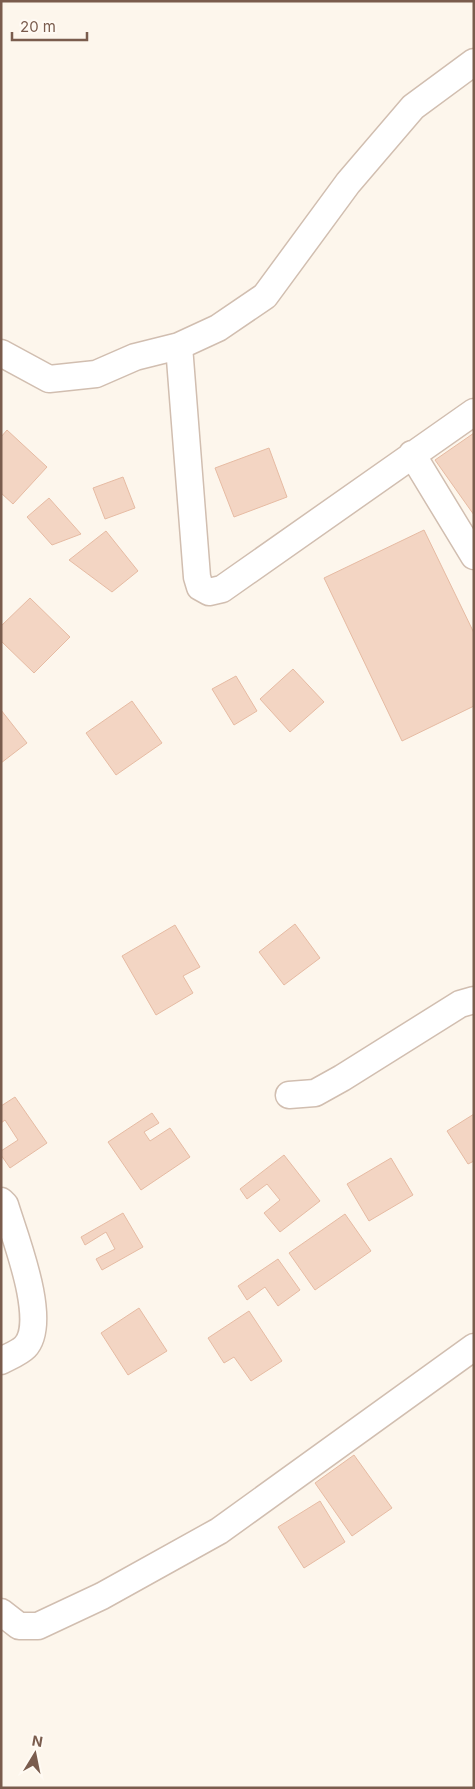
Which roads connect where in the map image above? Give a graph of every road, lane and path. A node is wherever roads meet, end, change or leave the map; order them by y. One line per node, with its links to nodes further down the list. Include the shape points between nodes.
1 (474, 62): 2 (street, via 413,107 348,183 265,296 218,328)
2 (178, 346): 3 (street, via 135,358 96,374 50,379); 5 (street, via 197,577 200,587 209,592 222,589)
3 (1, 353)
4 (474, 412): 5 (street)
5 (412, 454): 6 (street)
6 (474, 556)
7 (474, 1000): 8 (street, via 460,1004 315,1093)
8 (289, 1095)
9 (1, 1201): 11 (street, via 5,1205 28,1281 34,1312 32,1332 25,1347)
10 (474, 1347): 12 (street, via 218,1530 102,1596 38,1626 18,1626)
11 (1, 1361)
12 (1, 1612)

